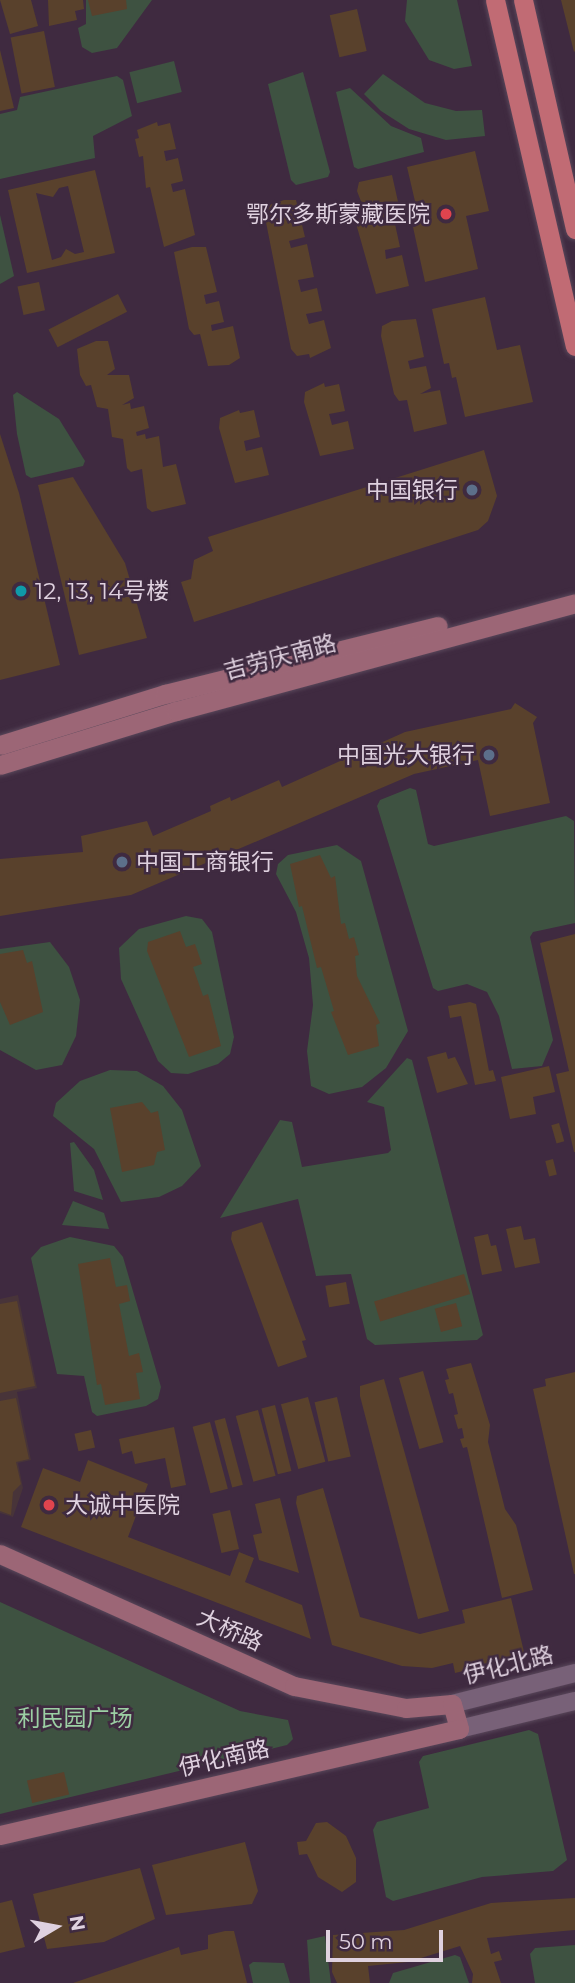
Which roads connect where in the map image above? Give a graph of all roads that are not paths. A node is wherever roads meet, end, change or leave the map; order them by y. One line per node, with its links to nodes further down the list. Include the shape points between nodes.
1 (495, 0): 4 (main road)
2 (523, 0): 3 (main road)
3 (575, 229)
4 (575, 346)
5 (575, 592): 7 (main road, 吉劳庆南路, via 170,693)
6 (575, 603): 8 (main road, 吉劳庆南路, via 176,710)
7 (0, 745)
8 (0, 765)
9 (0, 1554): 12 (main road, 大桥路, via 294,1686 406,1708)
10 (575, 1674): 12 (street, 伊化北路)
11 (575, 1700): 13 (street)
12 (452, 1704): 13 (main road)
13 (459, 1729): 14 (main road, 伊化南路)
14 (0, 1835)

